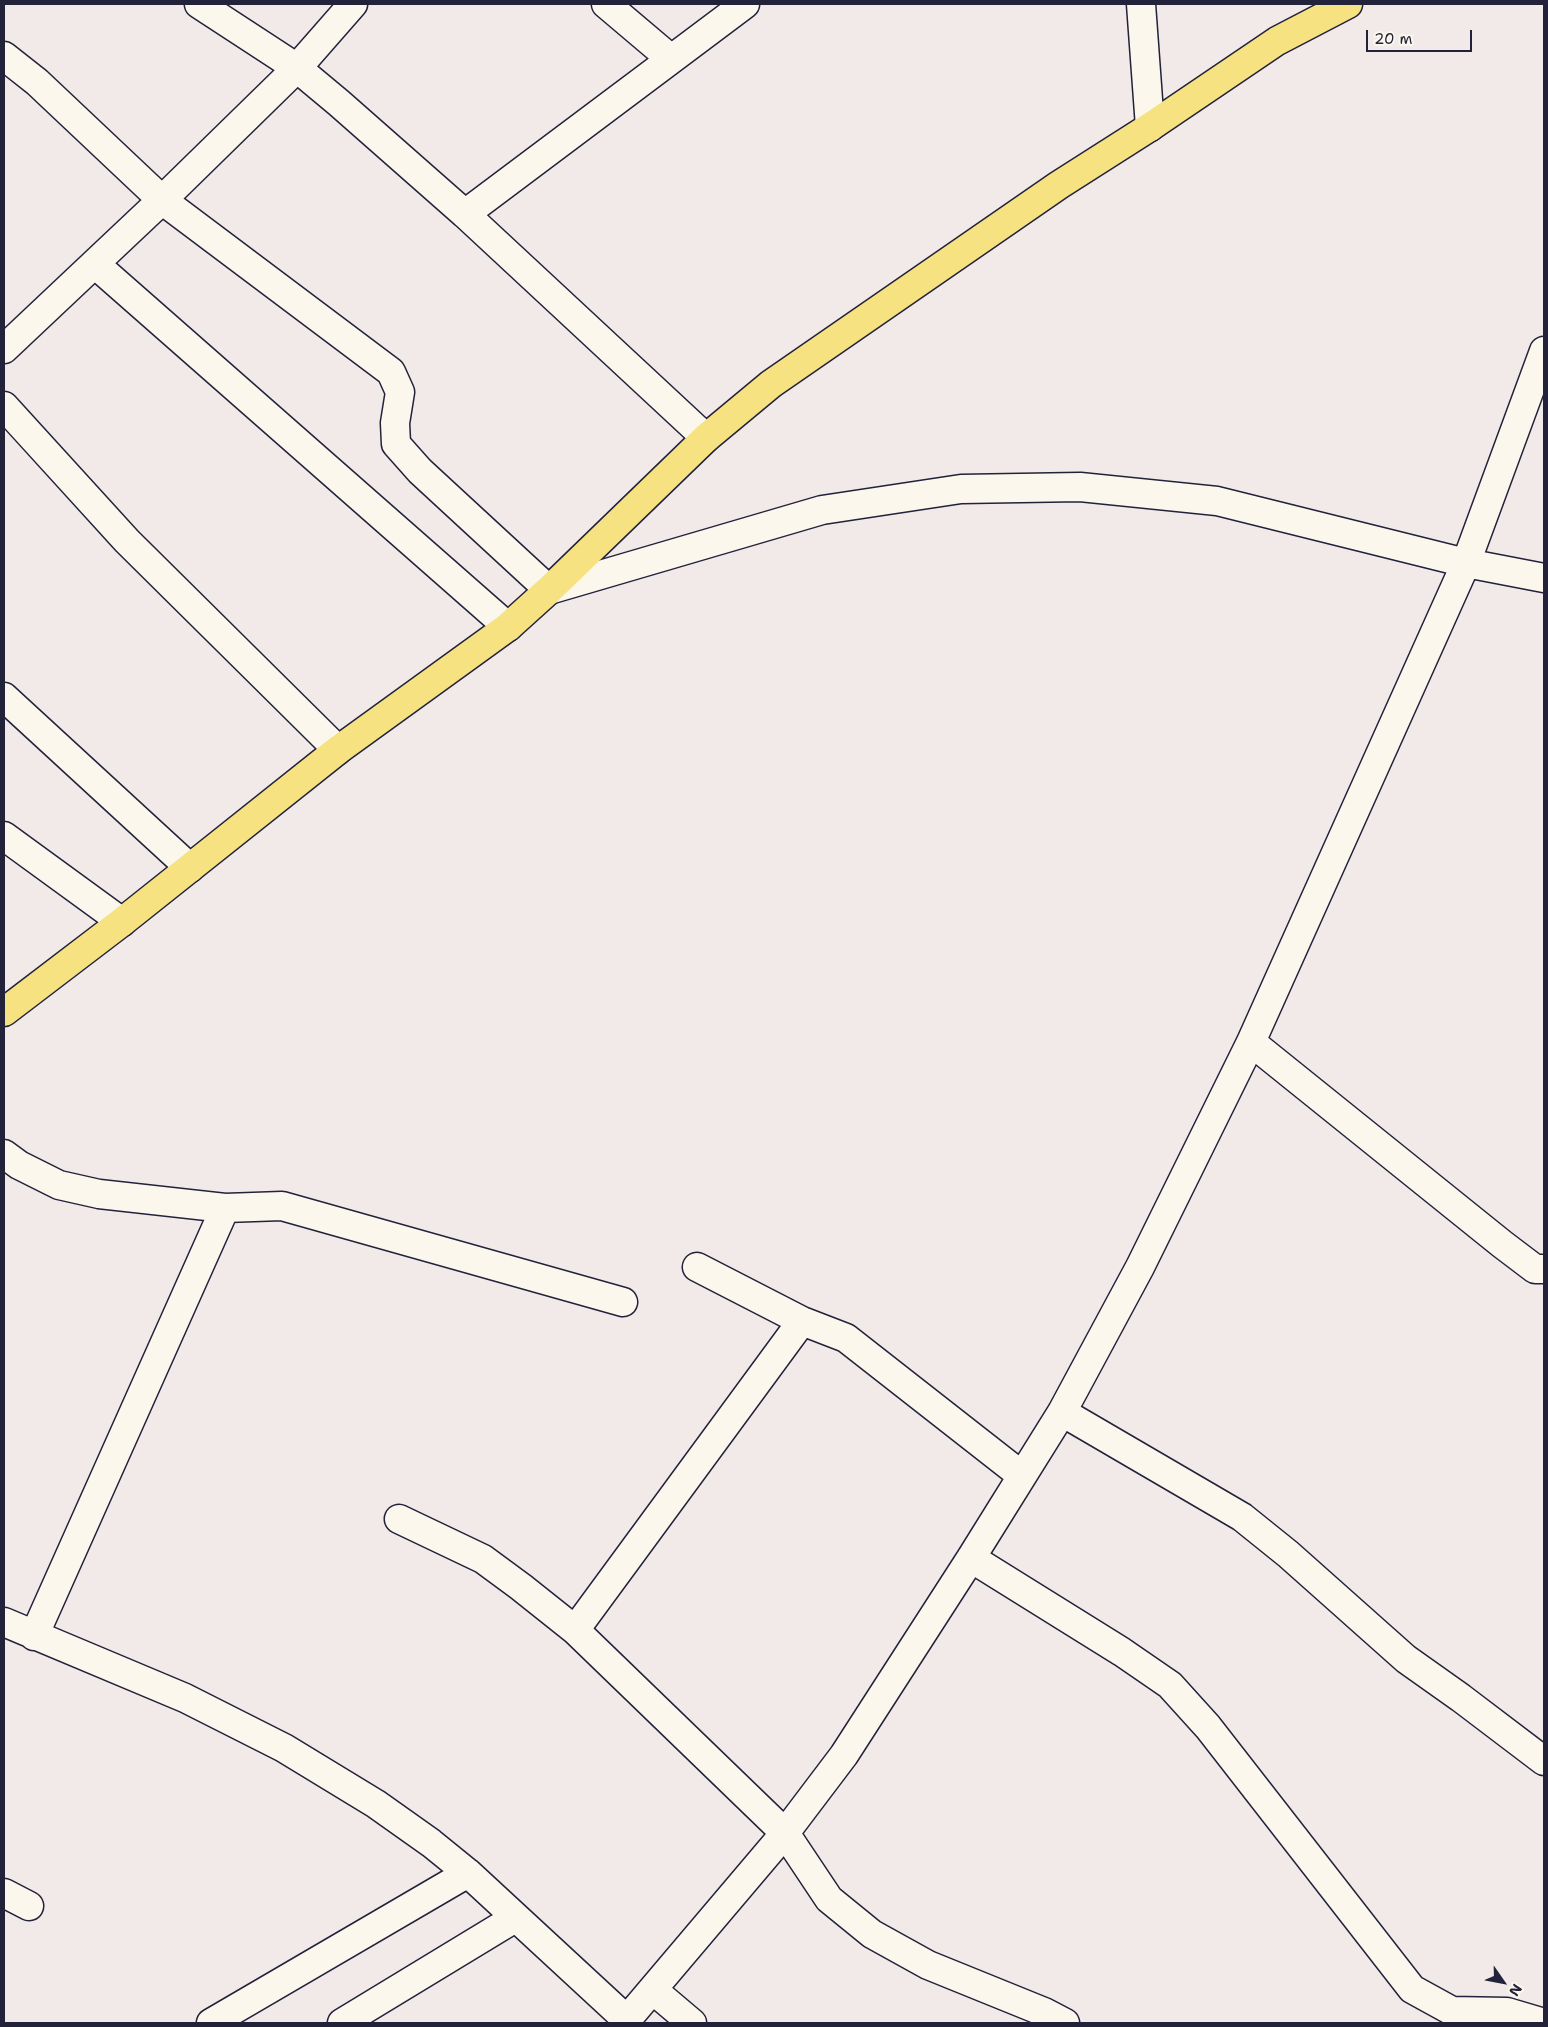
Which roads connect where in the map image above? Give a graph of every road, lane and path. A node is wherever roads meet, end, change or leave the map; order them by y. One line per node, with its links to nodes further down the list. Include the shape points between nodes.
1 (199, 4): 9 (street)
2 (353, 4): 9 (street)
3 (606, 4): 8 (street)
4 (745, 4): 8 (street)
5 (1140, 4): 10 (street)
6 (1348, 4): 10 (highway, via 1277,42)
7 (4, 56): 11 (street, via 37,82)
8 (671, 60): 12 (street)
9 (297, 68): 11 (street); 12 (street)
10 (1150, 127): 17 (highway, via 1059,185 771,384)
11 (162, 200): 13 (street); 20 (street, via 391,372 400,392 394,423 396,444 420,471)
12 (465, 214): 17 (street)
13 (95, 264): 14 (street); 21 (street)
14 (4, 349)
15 (1544, 351): 18 (street)
16 (4, 406): 23 (street, via 127,541)
17 (706, 438): 20 (highway)
18 (1466, 563): 19 (street); 20 (street, via 1217,501 1080,487 961,489 822,510); 28 (street)
19 (1544, 578)
20 (549, 590): 21 (highway)
21 (508, 627): 23 (highway)
22 (4, 698): 25 (street)
23 (338, 750): 25 (highway)
24 (4, 836): 26 (street)
25 (190, 868): 26 (highway)
26 (122, 922): 27 (highway)
27 (4, 1012)
28 (1251, 1042): 32 (street, via 1502,1244 1535,1269); 35 (street, via 1145,1258)
29 (4, 1154): 30 (street, via 59,1185 99,1194)
30 (225, 1208): 33 (street, via 282,1206); 39 (street)
31 (698, 1267): 34 (street)
32 (1544, 1269)
33 (623, 1302)
34 (802, 1321): 36 (street, via 846,1338); 40 (street)
35 (1062, 1412): 36 (street); 41 (street, via 1242,1517 1406,1659)
36 (1021, 1475): 38 (street)
37 (399, 1519): 40 (street, via 483,1560)
38 (971, 1558): 42 (street, via 844,1754); 53 (street, via 1170,1685 1208,1726 1412,1989 1452,2010 1507,2012)
39 (13, 1630): 43 (street, via 185,1698 284,1748 376,1804)
40 (575, 1630): 42 (street)
41 (1544, 1761)
42 (785, 1833): 47 (street); 52 (street, via 829,1899 872,1934 928,1965)
43 (468, 1873): 46 (street); 49 (street)
44 (4, 1894): 45 (street)
45 (29, 1906)
46 (515, 1918): 48 (street); 50 (street)
47 (653, 1990): 48 (street); 51 (street)
48 (626, 2022)
49 (211, 2023)
50 (342, 2023)
51 (692, 2023)
52 (1065, 2023)
53 (1544, 2023)

